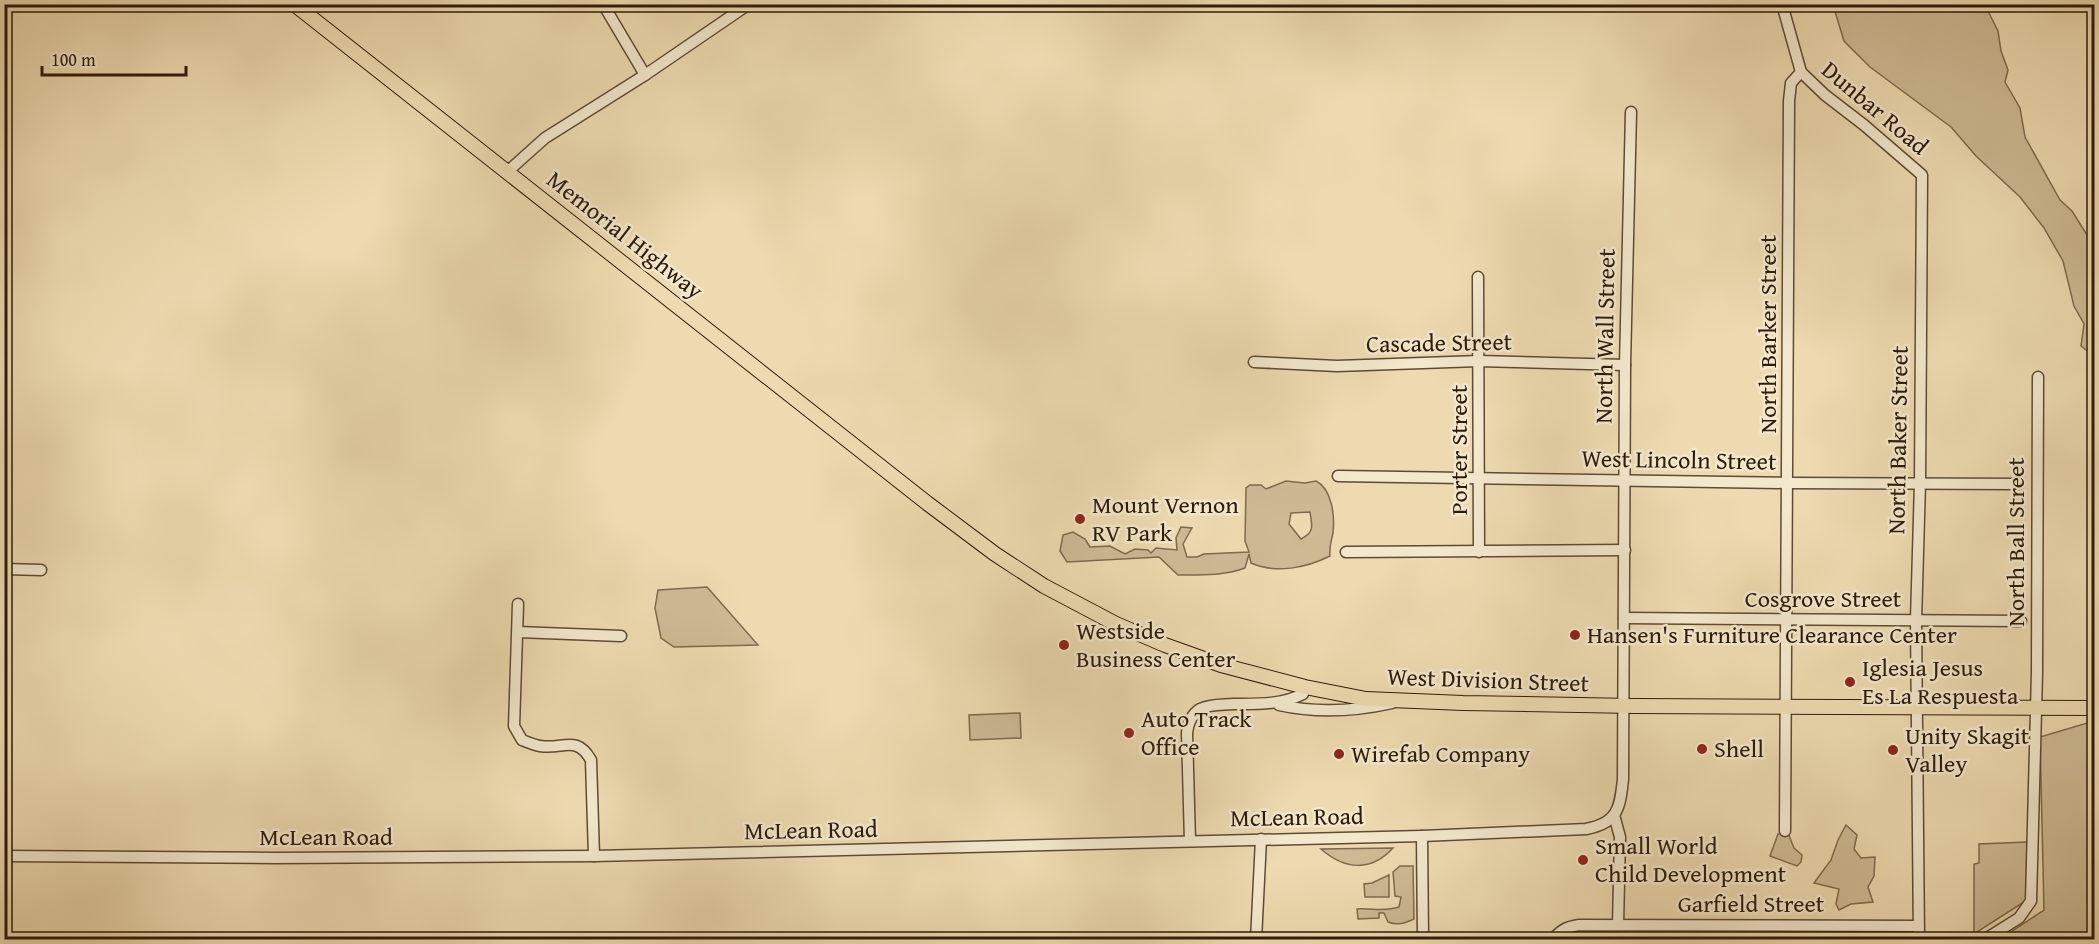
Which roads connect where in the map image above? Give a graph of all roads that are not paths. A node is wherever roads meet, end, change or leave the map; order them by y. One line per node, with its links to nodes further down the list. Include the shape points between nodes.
1 (294, 4): 8 (main road, Memorial Highway)
2 (603, 4): 6 (street)
3 (748, 4): 6 (street)
4 (1782, 4): 5 (street, Dunbar Road)
5 (1801, 72): 9 (street, Dunbar Road); 18 (street, North Barker Street, via 1791,83 1789,101)
6 (645, 75): 8 (street, via 545,138)
7 (1631, 111): 13 (street, North Wall Street)
8 (507, 172): 21 (main road, Memorial Highway)
9 (1922, 175): 19 (street, North Baker Street)
10 (1478, 277): 11 (street, Porter Street)
11 (1479, 361): 12 (street, Cascade Street, via 1337,366); 13 (street, Cascade Street); 16 (street, Porter Street)
12 (1254, 362)
13 (1624, 364): 17 (street, North Wall Street)
14 (2038, 377): 40 (street, North Ball Street)
15 (1338, 476): 16 (street, West Lincoln Street)
16 (1480, 478): 17 (street, West Lincoln Street); 24 (street, Porter Street)
17 (1624, 480): 18 (street, West Lincoln Street); 22 (street, North Wall Street)
18 (1788, 483): 19 (street, West Lincoln Street); 29 (street, North Barker Street)
19 (1920, 483): 20 (street, West Lincoln Street); 30 (street, North Baker Street)
20 (2019, 484)
21 (927, 503): 34 (main road, West Division Street, via 1044,586 1116,624 1221,665)
22 (1624, 550): 24 (street); 28 (street, North Wall Street)
23 (1346, 552): 24 (street)
24 (1479, 552)
25 (4, 569): 26 (street)
26 (41, 570)
27 (519, 604): 32 (street)
28 (1624, 618): 29 (street, Cosgrove Street); 37 (street, North Wall Street)
29 (1785, 620): 30 (street, Cosgrove Street); 38 (street, North Barker Street)
30 (1916, 621): 31 (street, Cosgrove Street); 39 (street, North Baker Street)
31 (2021, 621)
32 (518, 632): 33 (street); 48 (street, via 514,726 522,740 540,746 578,745 591,759)
33 (621, 636)
34 (1305, 687): 35 (main road, West Division Street, via 1366,699); 36 (street, via 1303,694)
35 (1401, 701): 36 (street, via 1365,709 1299,708); 37 (main road, West Division Street)
36 (1273, 703): 46 (street, via 1212,705 1195,713 1189,721)
37 (1624, 706): 38 (main road, West Division Street); 42 (street, North Wall Street, via 1623,779)
38 (1786, 707): 39 (main road, West Division Street); 43 (street, North Barker Street)
39 (1917, 707): 40 (main road, West Division Street); 50 (street, North Baker Street)
40 (2036, 708): 41 (main road, West Division Street); 55 (street, North Ball Street, via 2031,901 2019,918)
41 (2094, 708)
42 (1614, 815): 44 (street, McLean Road, via 1599,827 1586,829); 49 (street, via 1620,837)
43 (1785, 831)
44 (1422, 836): 45 (street, McLean Road); 52 (street)
45 (1261, 839): 46 (street, McLean Road); 51 (street)
46 (1190, 841): 48 (street, McLean Road)
47 (4, 856): 48 (street, McLean Road)
48 (594, 856)
49 (1618, 925): 50 (street, Garfield Street); 53 (street, Garfield Street, via 1567,927)
50 (1918, 926): 54 (street, North Baker Street)
51 (1256, 939)
52 (1423, 939)
53 (1552, 939)
54 (1918, 939)
55 (1984, 939)

